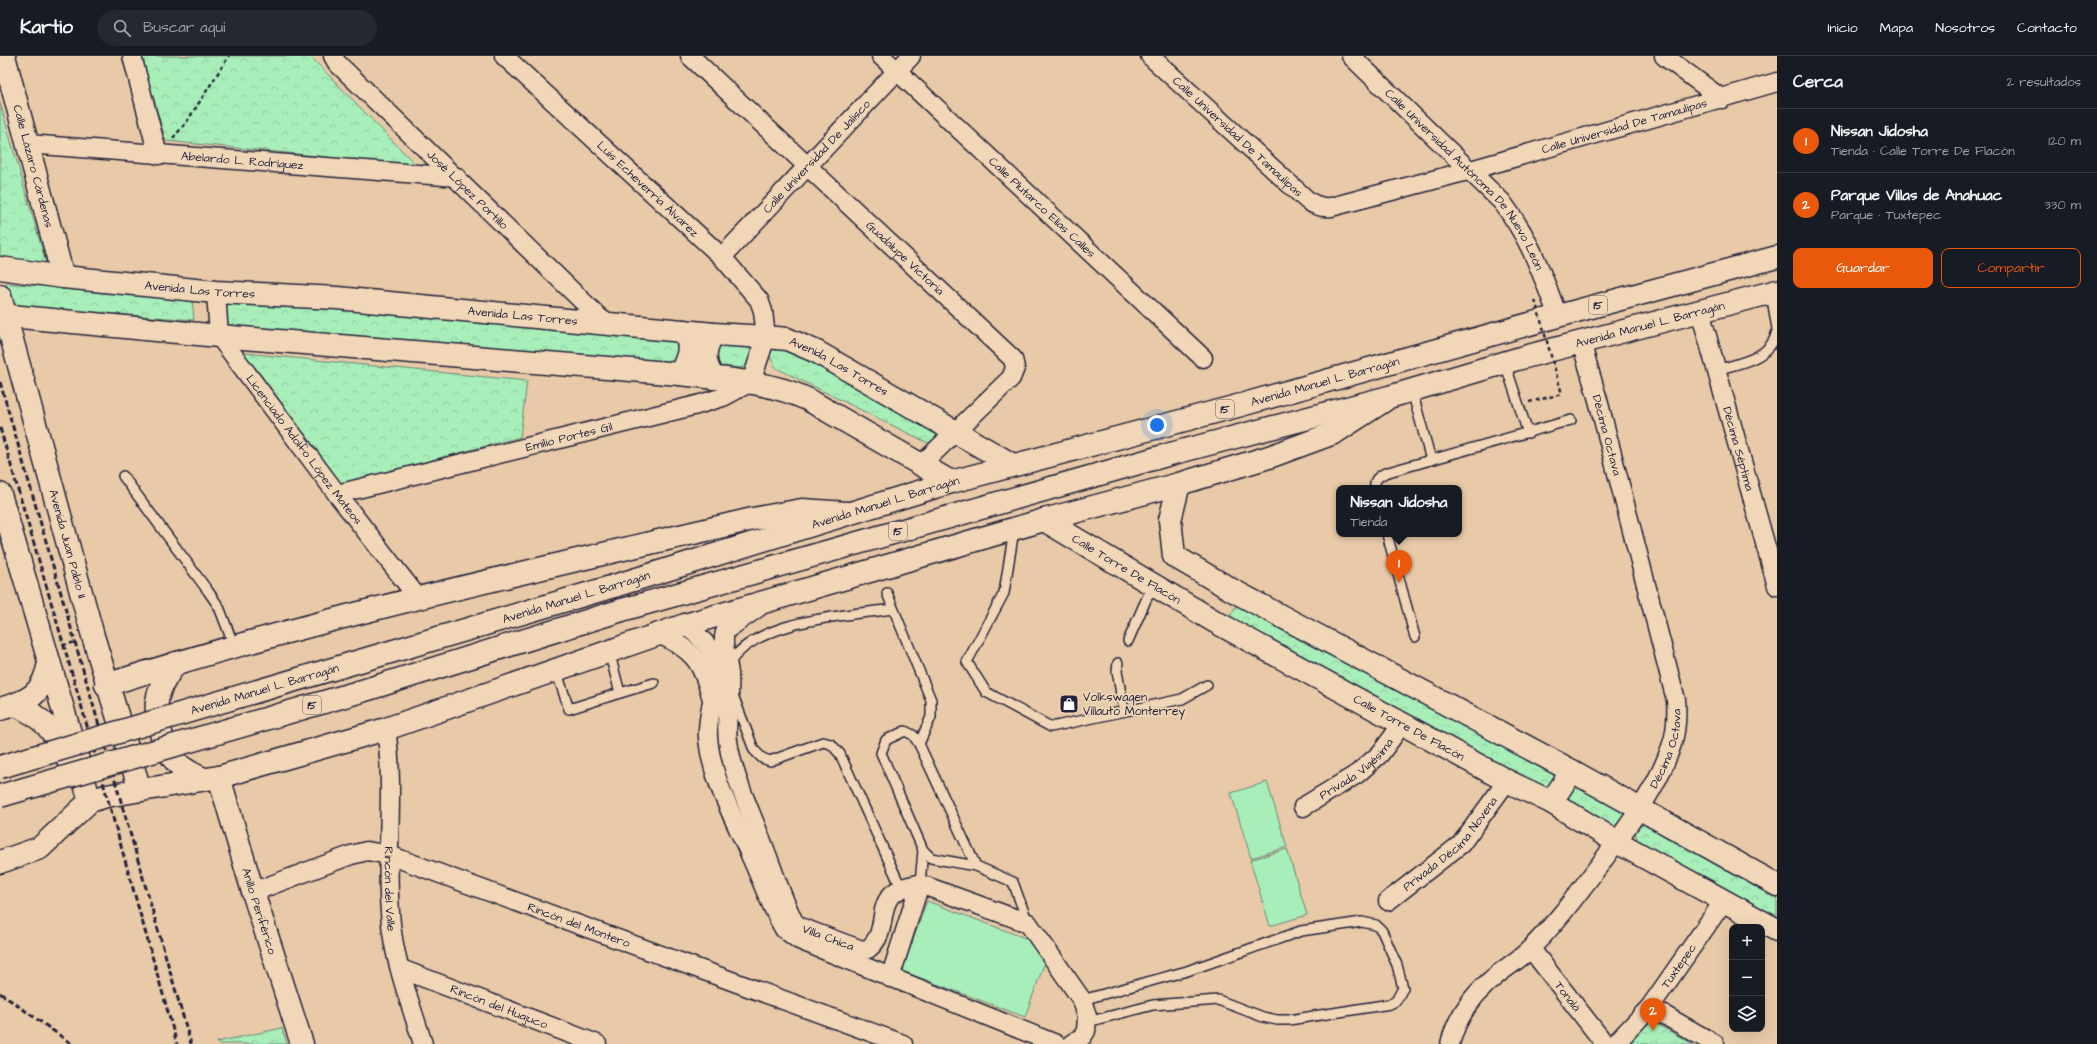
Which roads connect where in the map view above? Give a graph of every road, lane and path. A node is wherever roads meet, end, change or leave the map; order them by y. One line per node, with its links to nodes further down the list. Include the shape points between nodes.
1 (4, 56): 15 (main road, Calle Lázaro Cárdenas)
2 (132, 56): 16 (street)
3 (229, 56): 16 (path, via 186,123)
4 (333, 56): 19 (street, José López Portillo)
5 (504, 56): 20 (street, Luis Echeverría Álvarez)
6 (690, 56): 17 (street, Guadalupe Victoria)
7 (881, 56): 12 (street, Calle Plutarco Elías Calles)
8 (911, 56): 12 (street, Calle Universidad De Jalisco)
9 (1150, 56): 18 (street, Calle Universidad De Tamaulipas, via 1314,205 1331,207)
10 (1351, 56): 18 (street, Calle Universidad Autónoma De Nuevo León)
11 (1664, 56): 14 (street)
12 (898, 72): 17 (street, Calle Universidad De Jalisco); 37 (street, Calle Plutarco Elías Calles)
13 (1777, 82): 14 (street, Calle Universidad De Tamaulipas)
14 (1722, 98): 18 (street, Calle Universidad De Tamaulipas)
15 (28, 144): 16 (street, Abelardo L. Rodríguez); 23 (main road, Calle Lázaro Cárdenas)
16 (158, 155): 19 (street, Abelardo L. Rodríguez)
17 (807, 165): 20 (street, Calle Universidad De Jalisco); 47 (street, Guadalupe Victoria, via 1013,359 1016,368 1011,378)
18 (1471, 170): 29 (street, Calle Universidad Autónoma De Nuevo León, via 1519,224 1537,259)
19 (457, 177): 30 (street, José López Portillo)
20 (722, 257): 35 (street, Luis Echeverría Álvarez, via 759,300)
21 (1777, 257): 29 (main road, Avenida Manuel L. Barragán / 15)
22 (0, 268): 23 (main road, Avenida Las Torres)
23 (63, 277): 24 (main road, Avenida Las Torres)
24 (216, 292): 30 (main road, Avenida Las Torres, via 336,298); 34 (street)
25 (1774, 292): 28 (main road, Avenida Manuel L. Barragán / 15); 31 (lane)
26 (1535, 300): 45 (path, bridge, via 1562,394)
27 (2, 309): 34 (main road); 73 (main road, Avenida Juan Pablo II)
28 (1700, 311): 36 (main road, Avenida Manuel L. Barragán / 15); 39 (street, Décima Séptima)
29 (1558, 316): 51 (main road, Avenida Manuel L. Barragán / 15, via 1241,405)
30 (605, 323): 32 (main road, Avenida Las Torres)
31 (1777, 330): 39 (lane, via 1775,340 1760,355)
32 (684, 331): 33 (main road, Avenida Las Torres); 40 (main road, via 689,341 689,349)
33 (714, 334): 35 (main road, Avenida Las Torres); 41 (main road, via 708,344 706,362)
34 (219, 336): 40 (main road); 57 (street, Licenciado Adolfo López Mateos)
35 (766, 337): 42 (street); 47 (main road, Avenida Las Torres, via 787,339 812,350)
36 (1581, 342): 38 (main road, Avenida Manuel L. Barragán / 15); 105 (street, Décima Octava, via 1676,700 1677,722 1672,744 1661,773)
37 (1203, 358)
38 (1505, 363): 43 (main road, Avenida Manuel L. Barragán / 15); 48 (lane)
39 (1716, 370): 64 (street, Décima Séptima)
40 (680, 374): 41 (main road)
41 (714, 378): 42 (main road)
42 (751, 382): 50 (main road, via 789,391 807,399); 57 (street, Emilio Portes Gil, via 697,405)
43 (1412, 390): 44 (main road, Avenida Manuel L. Barragán / 15); 49 (lane)
44 (1389, 397): 54 (main road, via 1334,433 1269,457); 101 (main road, Avenida Manuel L. Barragán / 15, bridge, via 1174,453 622,610 362,691)
45 (1530, 402)
46 (1571, 420): 48 (lane)
47 (955, 431): 50 (street, Guadalupe Victoria); 51 (main road, Avenida Las Torres)
48 (1528, 433): 49 (lane)
49 (1431, 460): 55 (lane, via 1385,473 1377,477)
50 (921, 465): 53 (main road)
51 (1013, 465): 53 (main road, Avenida Manuel L. Barragán / 15)
52 (123, 476): 76 (lane, via 208,591 219,608)
53 (951, 482): 58 (main road, Avenida Manuel L. Barragán / 15)
54 (1179, 484): 59 (main road); 62 (main road, via 1170,520)
55 (1374, 485)
56 (0, 494): 78 (main road)
57 (337, 494): 67 (street, Licenciado Adolfo López Mateos)
58 (847, 514): 67 (main road, via 802,510 780,513); 95 (main road, Avenida Manuel L. Barragán / 15, bridge, via 614,586)
59 (1044, 520): 60 (main road); 63 (main road, Calle Torre De Flacón)
60 (1014, 529): 68 (main road); 90 (lane, via 1004,593 967,662 986,692 1051,727)
61 (1388, 537): 74 (lane)
62 (1174, 556): 63 (main road, via 1162,566); 65 (main road)
63 (1153, 583): 70 (main road, Calle Torre De Flacón); 75 (lane)
64 (1777, 586)
65 (1232, 590): 70 (main road, via 1228,611); 97 (main road)
66 (887, 593): 69 (lane)
67 (418, 598): 76 (main road)
68 (768, 601): 71 (main road); 81 (street, Villa Chica, via 726,630 723,643)
69 (893, 609): 81 (lane, via 776,630 754,640 734,656); 93 (lane, via 932,700 930,717)
70 (1214, 621): 91 (main road, Calle Torre De Flacón)
71 (685, 625): 72 (main road); 88 (street, Villa Chica, via 703,640 714,658 716,666)
72 (659, 634): 77 (main road); 88 (street, via 680,644 693,654 701,664)
73 (93, 636): 78 (path); 84 (main road, Avenida Juan Pablo II)
74 (1415, 636)
75 (1128, 641)
76 (234, 646): 79 (main road)
77 (609, 651): 82 (main road); 87 (lane)
78 (47, 657): 89 (main road, via 46,680 42,687); 103 (main road)
79 (176, 663): 84 (main road); 98 (main road, via 165,678 158,696 160,726 170,753 177,763 190,773)
80 (1118, 663): 90 (lane, via 1117,672)
81 (729, 664): 86 (street, Villa Chica)
82 (556, 670): 87 (lane, via 569,709); 92 (main road)
83 (654, 683): 87 (lane)
84 (106, 685): 100 (main road, Avenida Juan Pablo II)
85 (1207, 685): 90 (lane, via 1182,700)
86 (731, 690): 94 (street, Villa Chica, via 728,707 728,742); 111 (lane, via 754,750 762,758 770,760 822,742 831,744 840,754 898,881)
87 (620, 692)
88 (711, 698): 96 (street, Villa Chica, via 708,736)
89 (8, 707): 103 (main road, via 33,713 54,734 79,788)
90 (1124, 712)
91 (1403, 723): 99 (main road, Calle Torre De Flacón); 104 (street, Privada Vigésima, via 1380,754 1358,774)
92 (386, 729): 98 (main road); 108 (street, Rincón del Valle, via 389,750)
93 (920, 744): 107 (lane, via 906,731 886,740 881,753); 110 (lane)
94 (733, 761): 96 (street); 117 (street, Villa Chica)
95 (0, 767)
96 (716, 772): 117 (street, Villa Chica, via 779,921)
97 (1572, 772): 102 (main road); 105 (main road)
98 (211, 778): 100 (main road); 113 (main road, Anillo Periférico)
99 (1507, 781): 102 (main road, Calle Torre De Flacón); 114 (street, Privada Décima Novena, via 1461,844)
100 (140, 790): 103 (main road, via 106,796)
101 (0, 796)
102 (1551, 802): 106 (main road, Calle Torre De Flacón)
103 (83, 807): 109 (main road, via 40,848)
104 (1303, 808)
105 (1639, 809): 106 (street, Décima Octava); 112 (main road)
106 (1617, 842): 115 (main road, Calle Torre De Flacón); 119 (street, Décima Octava, via 1560,918)
107 (923, 850): 110 (lane, via 936,860); 111 (lane)
108 (389, 855): 113 (street, Rincón del Montero, via 367,851); 120 (street, Rincón del Valle, via 392,933); 128 (street, Rincón del Montero)
109 (0, 862)
110 (976, 866): 116 (lane, via 1013,882)
111 (912, 885): 116 (street); 117 (street, Villa Chica, via 891,894 877,939 868,949 862,950 800,927); 121 (street)
112 (1777, 885)
113 (253, 892): 125 (main road, Anillo Periférico)
114 (1388, 901)
115 (1723, 902): 118 (main road, Calle Torre De Flacón); 123 (street, Tuxtepec)
116 (1028, 923): 122 (street)
117 (791, 927): 121 (street, Villa Chica, via 799,940)
118 (1777, 930)
119 (1531, 949): 131 (street, Décima Octava, via 1495,976 1466,1006); 132 (street, Tonalá)
120 (401, 969): 126 (street, Rincón del Valle); 127 (street, Rincón del Huajuco)
121 (890, 978): 129 (street, Villa Chica)
122 (1082, 1000): 124 (street); 124 (lane, via 1210,964 1301,931 1362,922 1376,925 1382,931 1397,964 1403,988 1396,1000 1390,1004 1289,1020 1263,1017 1218,1000 1153,1005)
123 (1650, 1007): 133 (street, Tuxtepec); 134 (street)
124 (1087, 1022): 130 (street, via 1082,1037)
125 (302, 1044)
126 (423, 1044)
127 (597, 1044)
128 (902, 1044)
129 (1056, 1044)
130 (1071, 1044)
131 (1450, 1044)
132 (1605, 1044)
133 (1615, 1044)
134 (1715, 1044)

